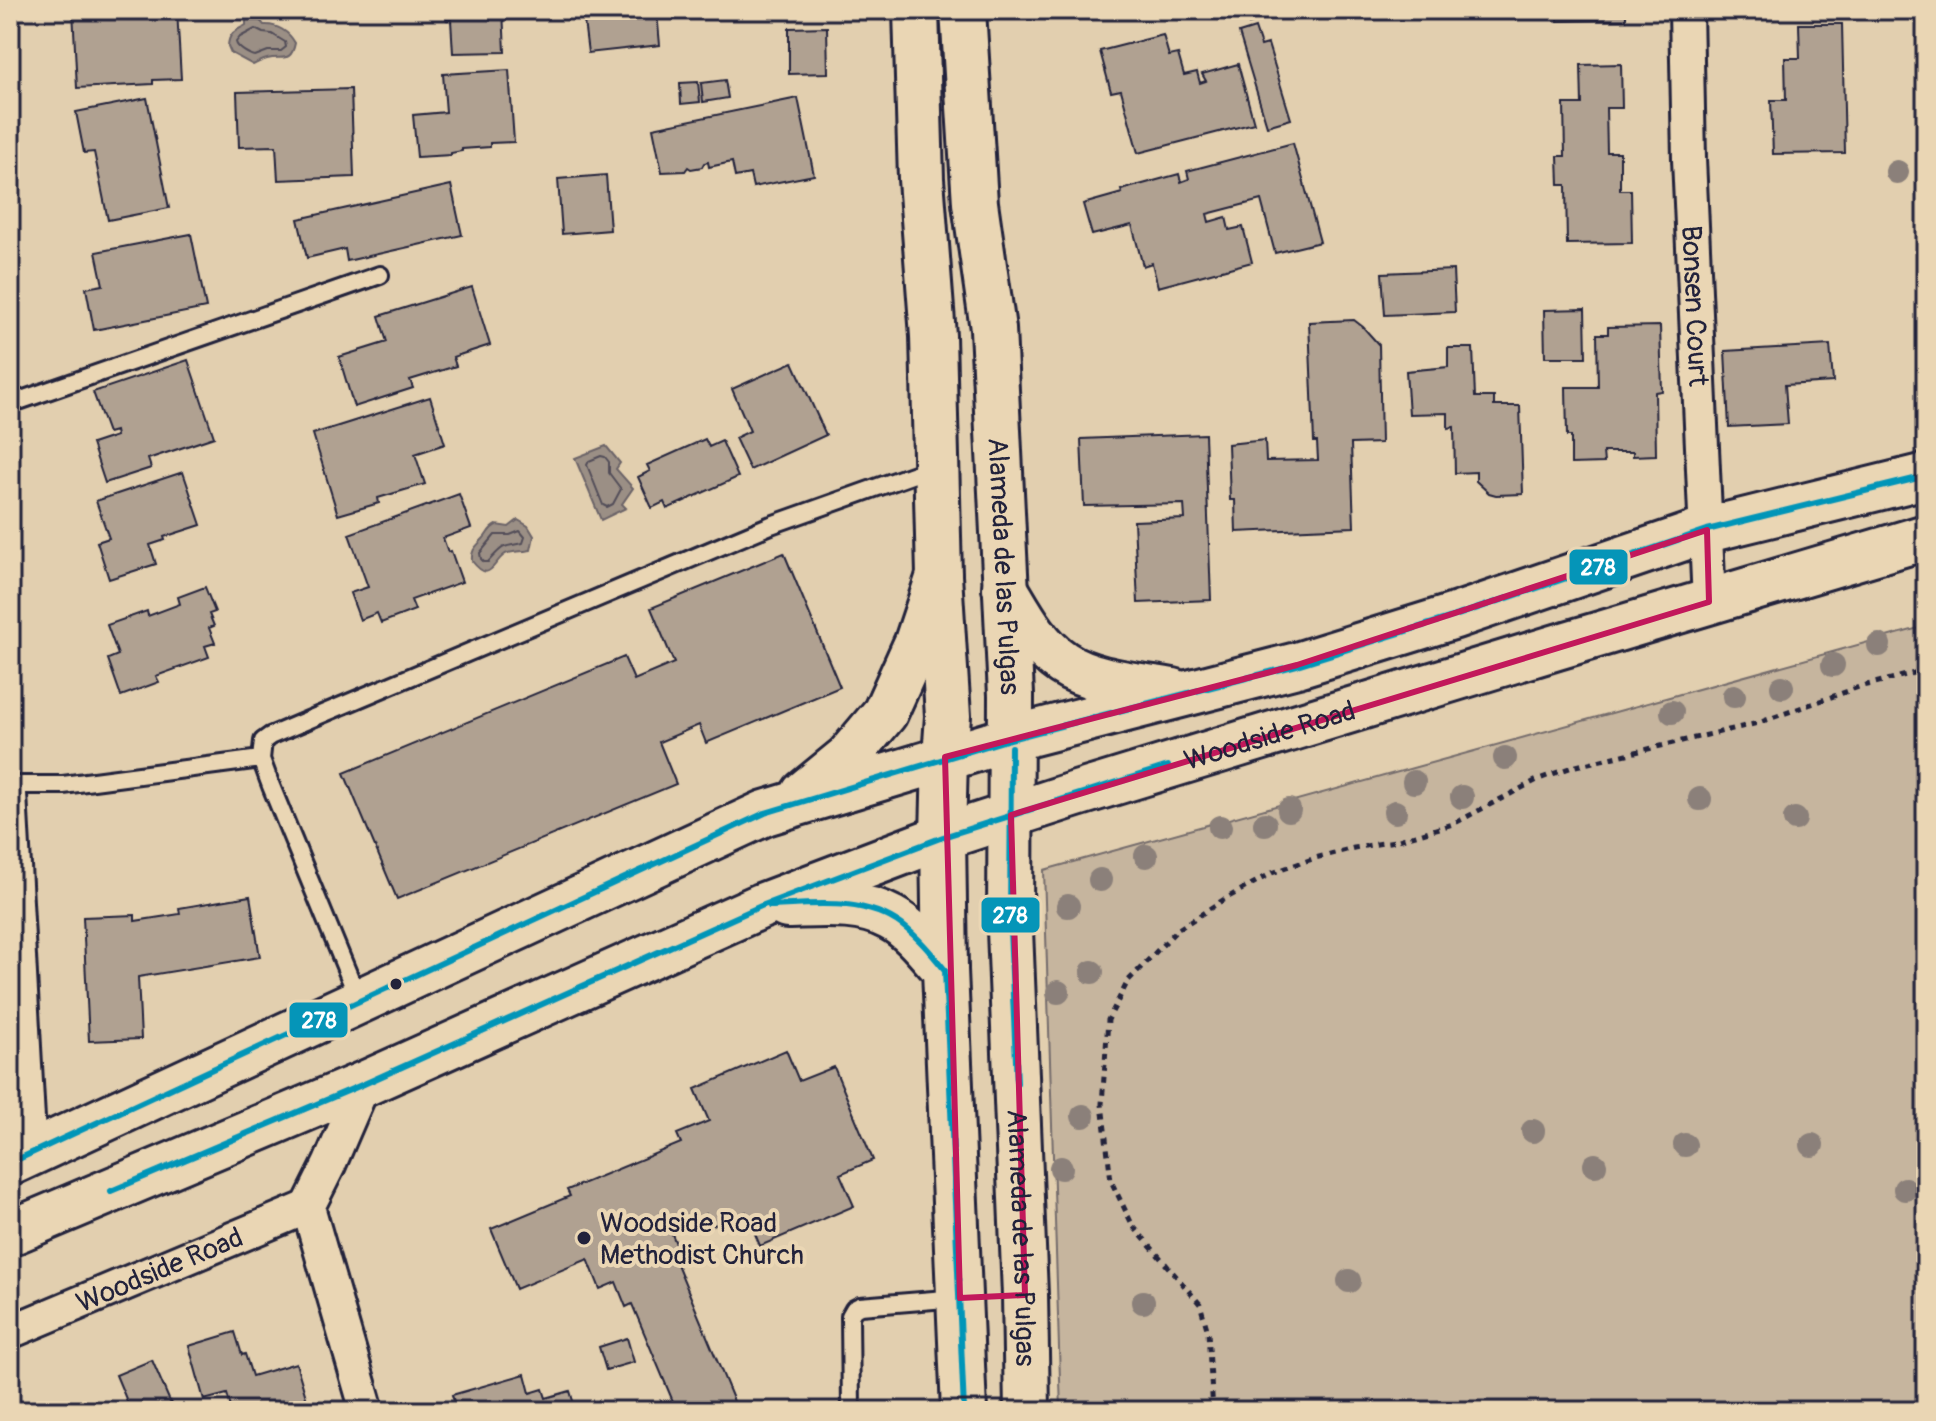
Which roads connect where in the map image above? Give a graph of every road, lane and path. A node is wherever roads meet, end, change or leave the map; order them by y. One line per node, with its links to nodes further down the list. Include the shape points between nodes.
1 (916, 10): 6 (main road)
2 (963, 10): 11 (main road, Alameda de las Pulgas, via 975,203 993,329)
3 (1686, 10): 8 (street, Bonsen Court)
4 (380, 275): 5 (lane)
5 (10, 404)
6 (936, 467): 10 (main road); 17 (lane, via 771,525 270,736 263,741)
7 (1926, 476): 8 (main road, Woodside Road)
8 (1707, 530): 12 (street, Bonsen Court); 14 (main road, Woodside Road, via 1455,616)
9 (1926, 537): 12 (main road, Woodside Road)
10 (939, 576): 16 (main road, via 948,716); 20 (main road, via 885,713 848,757)
11 (1005, 588): 14 (main road, via 1033,634 1062,663 1091,675); 15 (main road, Alameda de las Pulgas)
12 (1709, 602): 21 (main road, Woodside Road)
13 (1926, 670): 37 (path, via 1758,723 1572,767 1453,824 1272,873 1167,940 1128,981 1108,1020 1102,1104 1111,1181 1133,1226 1200,1304 1208,1332)
14 (1187, 693): 15 (main road, Woodside Road)
15 (1010, 739): 16 (main road, Woodside Road); 21 (main road, Alameda de las Pulgas)
16 (945, 757): 20 (main road, Woodside Road); 22 (main road)
17 (261, 759): 18 (lane, via 63,785); 25 (lane)
18 (10, 785)
19 (10, 794): 27 (street)
20 (787, 806): 25 (main road, Woodside Road)
21 (1011, 815): 22 (main road, Woodside Road); 30 (main road, Alameda de las Pulgas, via 1010,930)
22 (943, 837): 23 (main road, Woodside Road); 24 (main road)
23 (761, 906): 24 (main road, via 865,908 893,918); 26 (main road, Woodside Road)
24 (945, 970): 31 (main road)
25 (359, 1001): 27 (main road, Woodside Road)
26 (364, 1084): 28 (street); 29 (main road, Woodside Road)
27 (20, 1159)
28 (308, 1207): 32 (street, Woodside Road); 33 (street)
29 (10, 1233)
30 (1025, 1295): 31 (main road); 36 (main road, Alameda de las Pulgas)
31 (960, 1298): 34 (lane, via 854,1309); 35 (main road)
32 (10, 1332)
33 (367, 1411)
34 (851, 1411)
35 (964, 1411)
36 (1027, 1411)
37 (1213, 1411)

